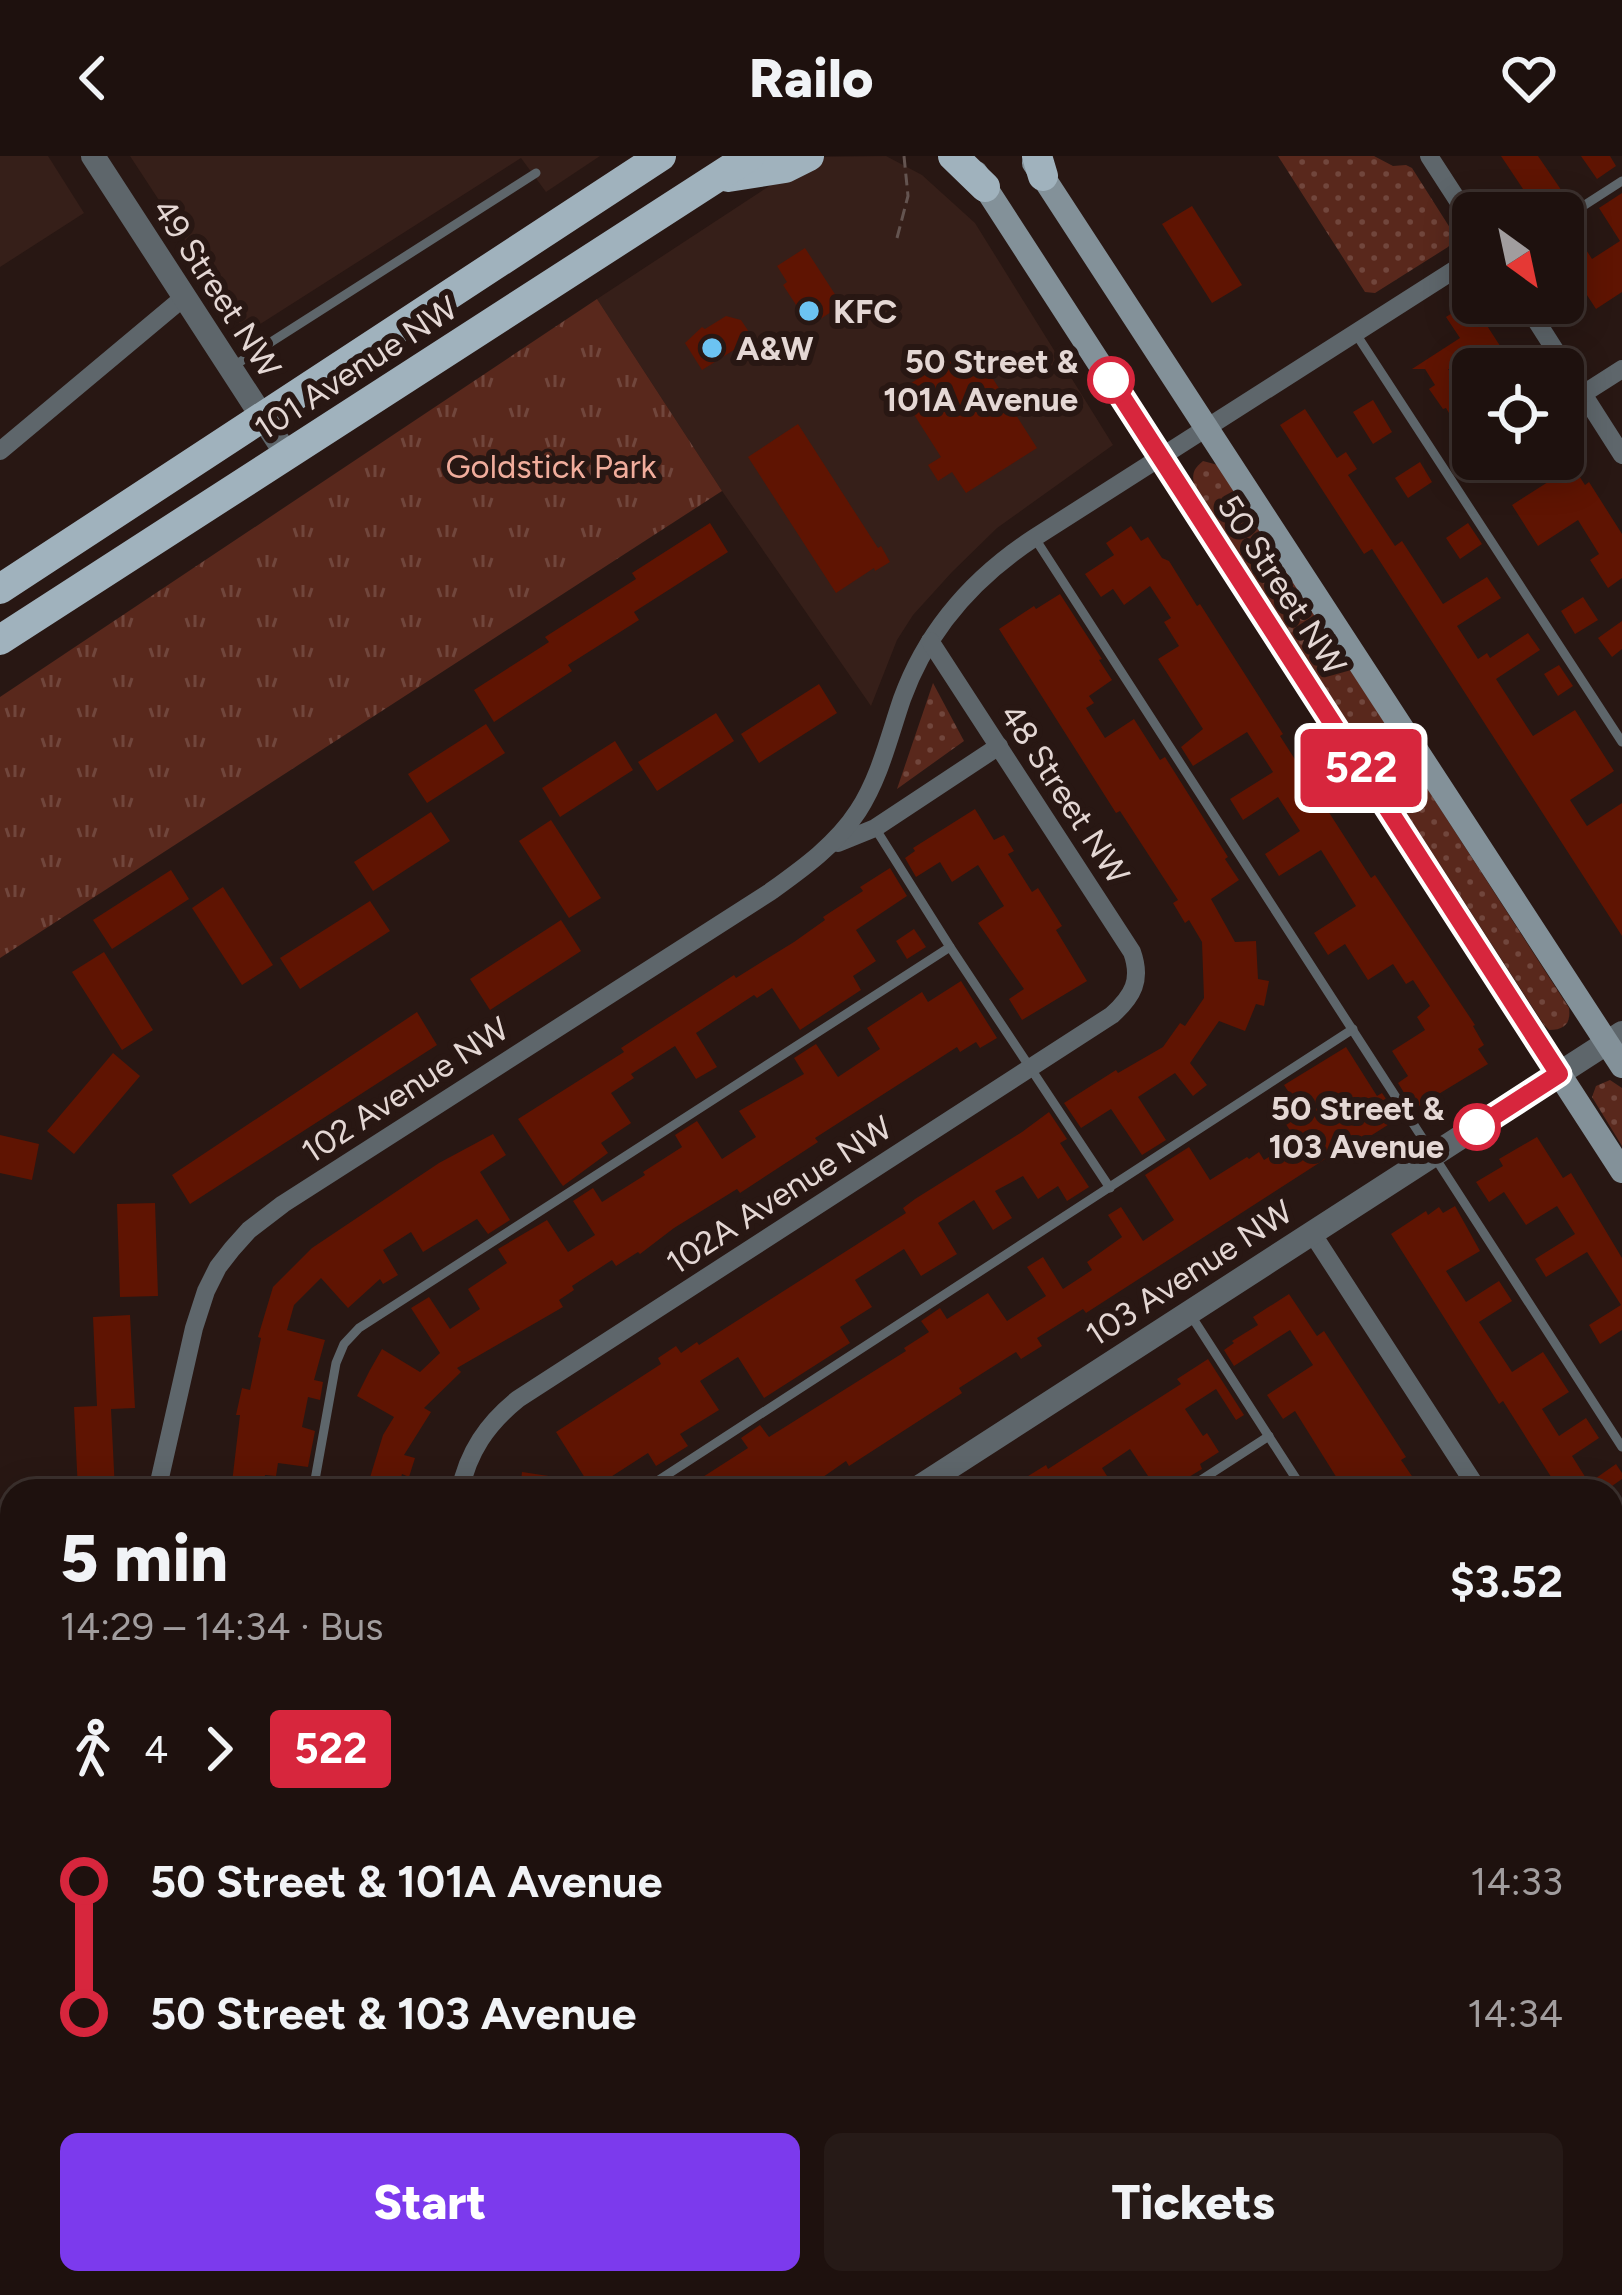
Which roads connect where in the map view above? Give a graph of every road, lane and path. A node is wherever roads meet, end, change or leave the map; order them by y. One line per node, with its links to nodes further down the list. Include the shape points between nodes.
1 (93, 156): 18 (street, 49 Street NW)
2 (661, 156): 24 (main road, 101 Avenue NW)
3 (750, 156): 11 (main road, 101 Avenue NW)
4 (809, 156): 11 (main road)
5 (904, 156): 16 (path, via 908,196)
6 (952, 156): 13 (main road)
7 (965, 156): 13 (main road, 50 Street NW)
8 (1429, 156): 14 (street)
9 (1037, 163): 25 (main road, 50 Street NW)
10 (536, 173): 20 (lane, 101 Avenue NW)
11 (716, 179): 28 (main road, 101 Avenue NW)
12 (1622, 181): 15 (lane)
13 (985, 187): 29 (main road, 50 Street NW)
14 (1452, 192)
15 (1584, 205)
16 (897, 238)
17 (1452, 272): 19 (street, 102 Avenue NW)
18 (183, 298): 20 (street, 49 Street NW); 26 (street)
19 (1356, 334): 25 (street, 102 Avenue NW); 34 (lane)
20 (230, 368): 24 (street, 49 Street NW)
21 (1622, 369): 22 (street)
22 (1584, 393)
23 (1584, 396): 27 (street)
24 (262, 418): 28 (street, 49 Street NW); 31 (main road, 101 Avenue NW)
25 (1208, 429): 29 (street, 102 Avenue NW); 41 (main road, 50 Street NW)
26 (0, 451)
27 (1622, 454)
28 (286, 455): 32 (main road, 101 Avenue NW)
29 (1160, 458): 30 (street, 102 Avenue NW); 44 (main road, 50 Street NW)
30 (1034, 538): 33 (street, 102 Avenue NW, via 969,589); 40 (lane)
31 (0, 589)
32 (0, 640)
33 (930, 641): 35 (street, 48 Street NW); 37 (street, 102 Avenue NW, via 872,787)
34 (1622, 742)
35 (999, 746): 36 (street, 102 Avenue NW); 39 (street, 48 Street NW, via 1132,952)
36 (875, 828): 37 (street, 102 Avenue NW); 38 (lane)
37 (828, 847): 52 (street, 102 Avenue NW, via 250,1230 218,1268 199,1310)
38 (950, 947): 43 (lane); 53 (lane, via 350,1336 336,1364)
39 (1136, 983): 43 (street, 102A Avenue NW, via 1112,1016)
40 (1353, 1030): 45 (lane); 47 (lane)
41 (1615, 1038): 42 (main road, 50 Street NW); 44 (street, 103 Avenue NW)
42 (1622, 1066)
43 (1031, 1068): 47 (lane); 54 (street, 102A Avenue NW, via 518,1399 486,1430)
44 (1559, 1074): 45 (street, 103 Avenue NW); 46 (main road, 50 Street NW)
45 (1434, 1154): 48 (street, 103 Avenue NW); 51 (lane)
46 (1622, 1172)
47 (1110, 1188): 55 (lane)
48 (1312, 1233): 49 (street, 103 Avenue NW); 59 (street)
49 (1189, 1312): 50 (lane); 56 (street, 103 Avenue NW)
50 (1269, 1436): 57 (lane); 58 (lane)
51 (1622, 1447)
52 (160, 1479)
53 (315, 1479)
54 (462, 1479)
55 (661, 1479)
56 (932, 1479)
57 (1203, 1479)
58 (1296, 1479)
59 (1471, 1479)

